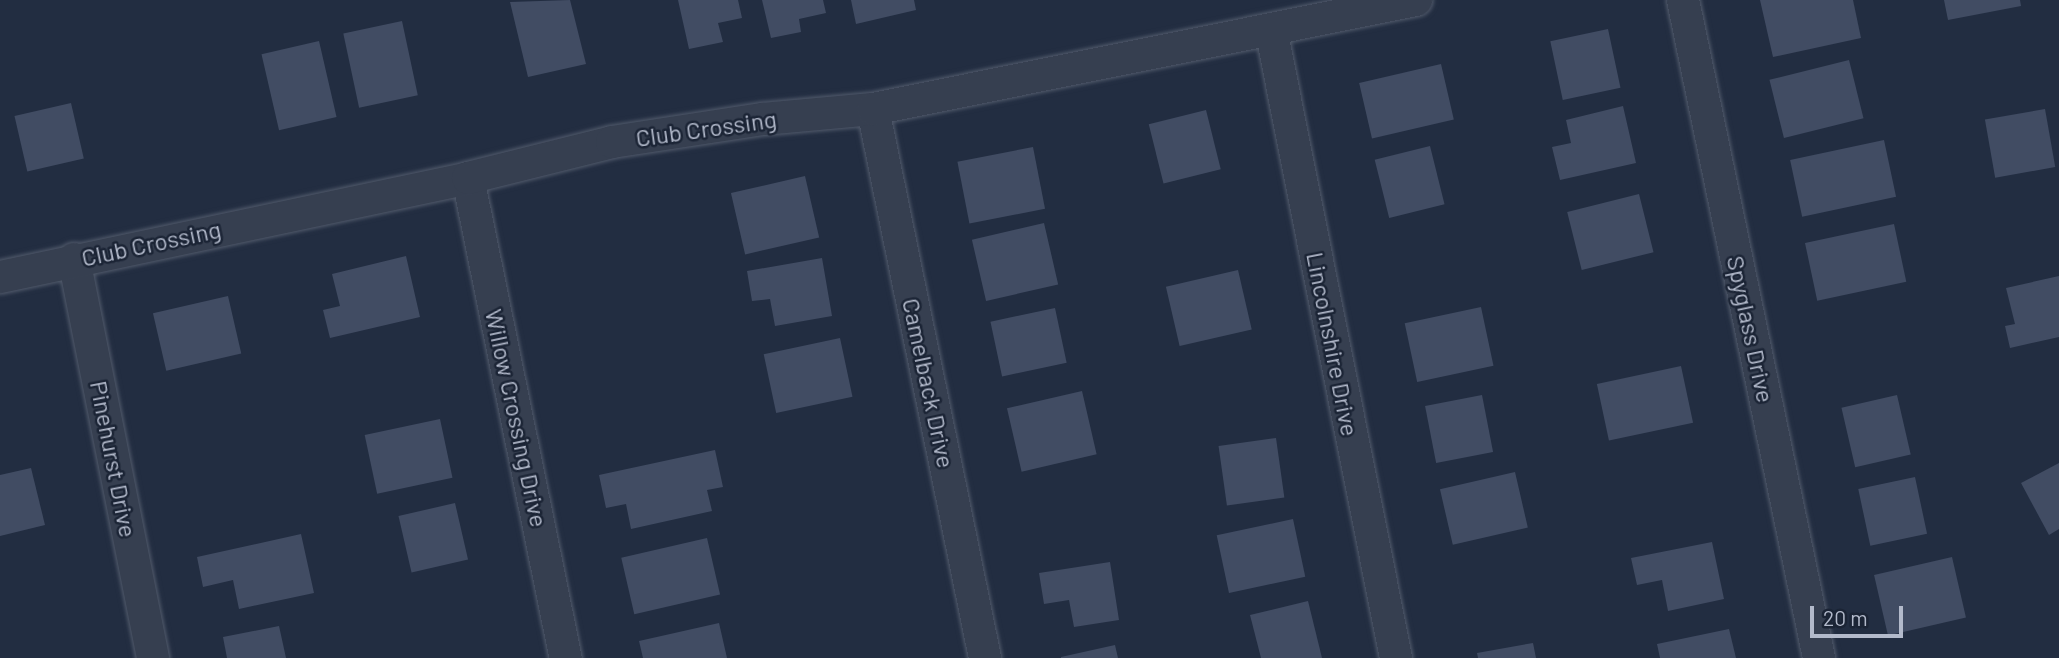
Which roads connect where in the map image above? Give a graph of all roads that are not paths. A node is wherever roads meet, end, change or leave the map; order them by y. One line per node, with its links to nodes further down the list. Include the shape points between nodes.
1 (1416, 0): 3 (street, Club Crossing)
2 (1683, 0): 12 (street, Spyglass Drive)
3 (1271, 29): 4 (street, Club Crossing); 11 (street, Lincolnshire Drive)
4 (873, 109): 5 (street, Club Crossing, via 612,142); 10 (street, Camelback Drive)
5 (468, 178): 6 (street, Club Crossing); 9 (street, Willow Crossing Drive)
6 (74, 259): 7 (street, Club Crossing); 8 (street, Pinehurst Drive)
7 (0, 277)
8 (153, 658)
9 (566, 658)
10 (985, 658)
11 (1396, 658)
12 (1819, 658)

